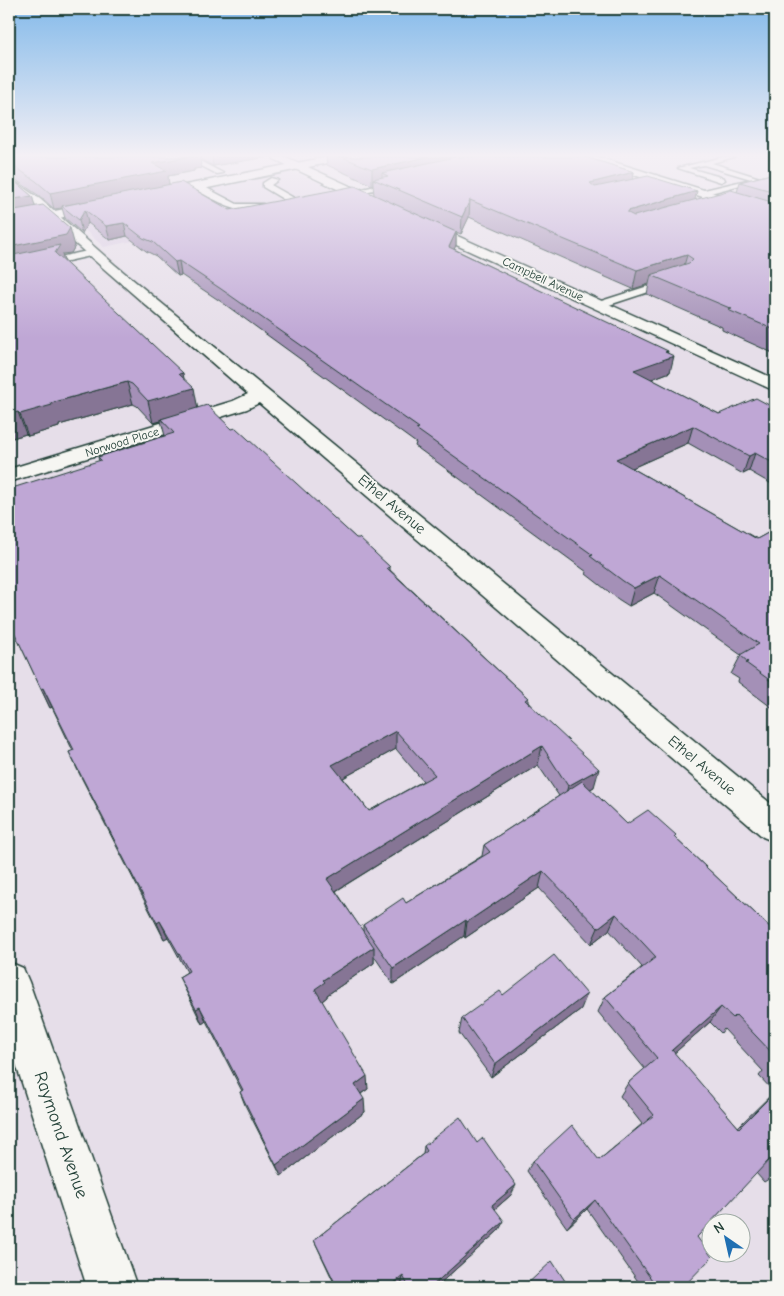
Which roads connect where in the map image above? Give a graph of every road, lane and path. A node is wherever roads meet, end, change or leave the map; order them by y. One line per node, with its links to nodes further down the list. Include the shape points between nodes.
1 (29, 217): 4 (street)
2 (52, 217): 5 (street, Ethel Avenue)
3 (410, 217): 8 (street, Campbell Avenue)
4 (9, 224)
5 (92, 253): 6 (lane); 10 (street, Ethel Avenue)
6 (9, 272)
7 (680, 278): 8 (lane)
8 (600, 305): 9 (street, Campbell Avenue)
9 (775, 386)
10 (262, 394): 11 (street, Norwood Place, via 240,405); 12 (street, Ethel Avenue)
11 (9, 476)
12 (775, 827)
13 (9, 982): 14 (street, Raymond Avenue)
14 (112, 1287)

